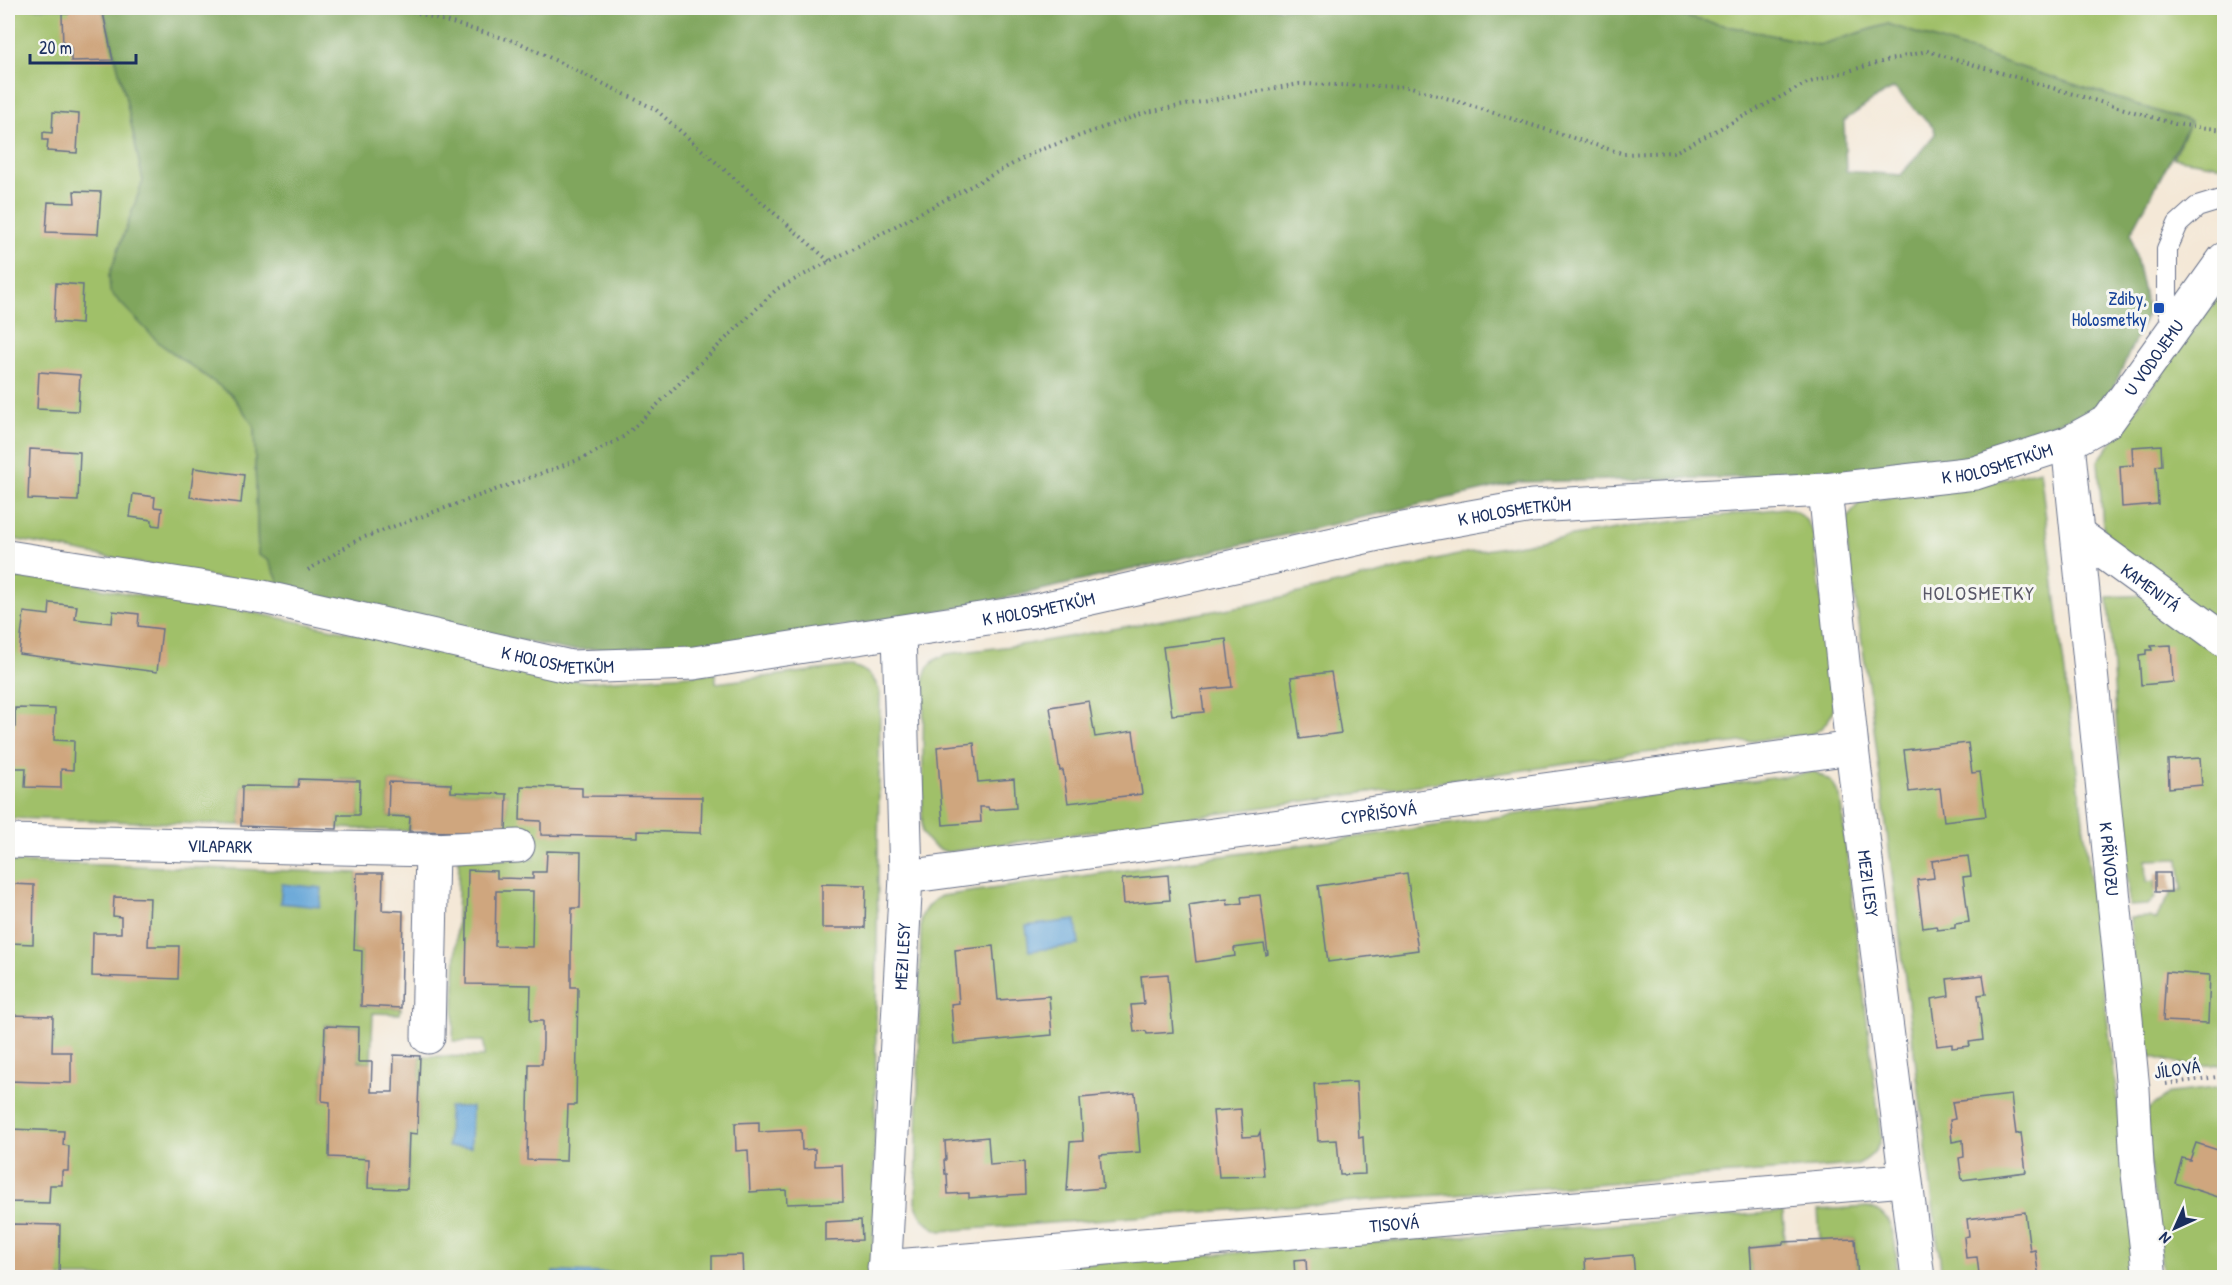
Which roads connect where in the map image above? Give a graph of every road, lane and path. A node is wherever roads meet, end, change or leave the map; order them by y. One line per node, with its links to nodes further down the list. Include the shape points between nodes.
1 (401, 8): 4 (path, via 520,44 655,109)
2 (2224, 130): 4 (path, via 2175,124 1927,51 1807,83 1675,152 1624,154 1410,87 1299,84 1147,112 1036,151)
3 (2224, 204): 6 (lane, via 2220,201 2197,207 2178,224 2167,249 2166,305)
4 (829, 261): 11 (path, via 777,289 625,436 584,458 359,539)
5 (2222, 267): 6 (street, U VODOJEMU)
6 (2173, 328): 7 (street, U VODOJEMU, via 2108,420)
7 (2068, 443): 8 (street, K HOLOSMETKŮM, via 1974,472); 9 (street, K PŘÍVOZU)
8 (1825, 490): 12 (street, K HOLOSMETKŮM, via 1532,506 1392,531 1033,611); 14 (street, MEZI LESY)
9 (2078, 534): 13 (street, KAMENITÁ); 21 (street, K PŘÍVOZU)
10 (8, 557): 11 (street, K HOLOSMETKŮM)
11 (263, 597): 12 (street, K HOLOSMETKŮM, via 571,667 694,663)
12 (899, 633): 18 (street, MEZI LESY)
13 (2224, 640)
14 (1852, 748): 18 (street, CYPŘIŠOVÁ); 22 (street, MEZI LESY)
15 (8, 841): 17 (street, VILAPARK)
16 (518, 846): 17 (street, VILAPARK)
17 (432, 850): 19 (street)
18 (906, 877): 23 (street, MEZI LESY)
19 (428, 1037)
20 (2224, 1076): 21 (path, JÍLOVÁ)
21 (2133, 1089): 25 (street, K PŘÍVOZU)
22 (1904, 1180): 23 (street, TISOVÁ); 24 (street, MEZI LESY)
23 (884, 1272)
24 (1918, 1278)
25 (2150, 1278)

